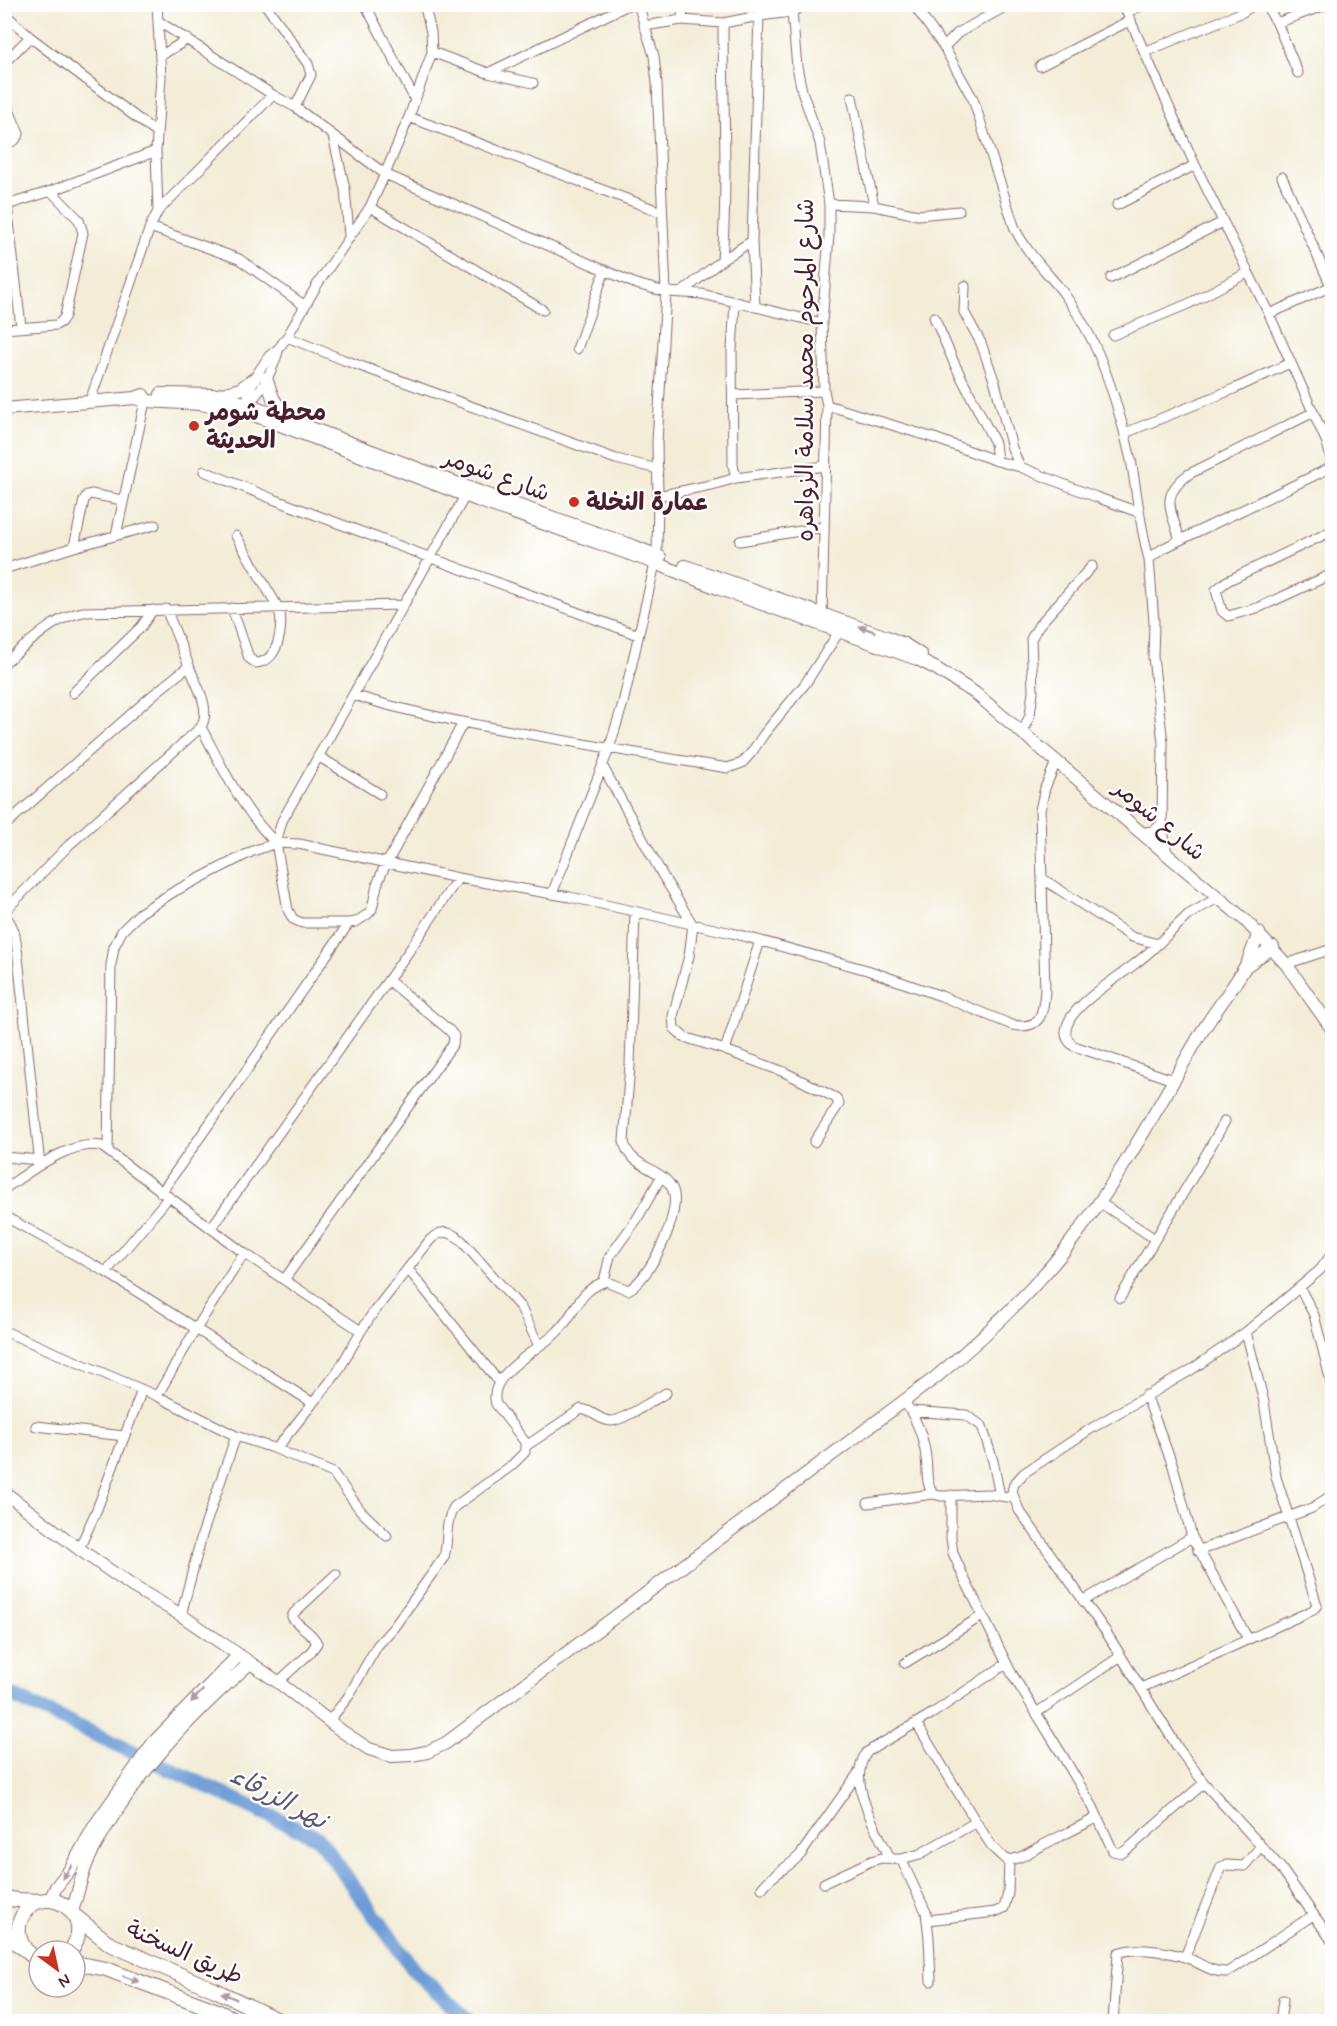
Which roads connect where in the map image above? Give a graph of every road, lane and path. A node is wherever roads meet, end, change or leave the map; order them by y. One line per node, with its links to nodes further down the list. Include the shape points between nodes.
1 (11, 4): 17 (street)
2 (157, 4): 22 (street)
3 (266, 4): 41 (street, via 308,64 311,75)
4 (365, 4): 40 (street)
5 (424, 4): 29 (street)
6 (630, 4): 34 (street)
7 (638, 4): 25 (street)
8 (683, 4): 21 (street)
9 (758, 4): 20 (street)
10 (807, 4): 18 (street)
11 (1010, 4): 28 (street, via 958,33)
12 (1146, 4): 19 (street)
13 (1254, 4): 30 (street)
14 (1265, 4): 24 (street)
15 (1328, 4): 24 (street)
16 (918, 10): 28 (street)
17 (4, 12): 26 (street)
18 (792, 12): 20 (street); 51 (street, شارع المرحوم محمد سلامة الزواهره, via 797,67 820,143)
19 (1127, 12): 30 (street); 33 (street)
20 (759, 16): 23 (street); 62 (street)
21 (682, 20): 23 (street); 25 (street)
22 (158, 21): 27 (street); 31 (street)
23 (723, 23): 63 (street)
24 (1277, 23): 35 (street)
25 (644, 26): 58 (street, via 654,56 657,83)
26 (30, 37): 32 (street); 43 (street)
27 (188, 39): 31 (street); 37 (street)
28 (944, 47): 95 (street, via 973,99 1015,229 1025,248 1076,311 1093,343)
29 (432, 52): 34 (street); 40 (street)
30 (1144, 52): 47 (street)
31 (160, 56): 43 (street)
32 (4, 63)
33 (1040, 66)
34 (488, 73): 36 (street)
35 (1298, 73)
36 (533, 82)
37 (273, 95): 41 (street); 56 (street)
38 (852, 97): 54 (street)
39 (4, 98): 45 (street, via 19,134)
40 (415, 100): 42 (street)
41 (295, 107): 44 (street)
42 (409, 117): 48 (street); 58 (street)
43 (157, 133): 46 (street)
44 (333, 136): 48 (street); 61 (street, via 345,189)
45 (4, 146)
46 (156, 151): 50 (street); 56 (street)
47 (1195, 165): 52 (street); 59 (street)
48 (385, 174): 55 (street); 64 (street)
49 (1282, 177): 68 (street)
50 (51, 191): 53 (street); 78 (street, via 79,220 83,233 78,261 64,319 56,325)
51 (829, 204): 54 (street); 77 (street, شارع المرحوم محمد سلامة الزواهره)
52 (1117, 205)
53 (6, 206): 78 (street)
54 (874, 206): 57 (street, via 918,215)
55 (370, 207): 61 (street); 74 (street)
56 (158, 211): 60 (street)
57 (958, 211)
58 (661, 212): 69 (street)
59 (1223, 222): 65 (street); 66 (street)
60 (150, 227): 72 (street, via 239,260); 89 (street)
61 (349, 235): 72 (street)
62 (752, 241): 63 (street); 73 (street)
63 (722, 260): 70 (street)
64 (605, 270): 69 (street); 82 (street)
65 (1247, 273): 75 (street); 80 (street, via 1188,304)
66 (1111, 278)
67 (965, 286): 99 (street, via 964,312 985,353)
68 (1332, 286): 75 (street)
69 (666, 292): 70 (street); 100 (street)
70 (681, 293): 71 (street)
71 (735, 303): 73 (street); 87 (street)
72 (305, 306): 81 (street)
73 (755, 307): 77 (street)
74 (543, 310)
75 (1269, 314): 83 (street)
76 (934, 317): 96 (street, via 995,443)
77 (822, 323): 85 (street, شارع المرحوم محمد سلامة الزواهره)
78 (21, 327): 79 (street)
79 (4, 329)
80 (1113, 335)
81 (287, 337): 84 (street, via 268,356); 100 (street, via 616,459)
82 (577, 349)
83 (1290, 363): 93 (street); 95 (street)
84 (260, 378): 86 (street, via 240,389); 92 (street, via 248,393); 94 (street)
85 (824, 391): 87 (street); 90 (street, شارع المرحوم محمد سلامة الزواهره)
86 (216, 395): 88 (street, شارع شومر); 92 (street, شارع شومر)
87 (734, 395): 102 (street)
88 (143, 398): 89 (street, شارع شومر); 92 (street, شارع شومر); 105 (street)
89 (90, 401): 91 (street, شارع شومر)
90 (827, 405): 96 (street); 98 (street, شارع المرحوم محمد سلامة الزواهره)
91 (4, 409)
92 (250, 409): 94 (street, شارع شومر); 103 (street, شارع شومر)
93 (1312, 413): 97 (street, via 1327,443); 112 (street, via 1174,484 1169,499)
94 (285, 416): 116 (street, شارع شومر, via 461,485 631,545)
95 (1125, 433): 106 (street)
96 (997, 461): 99 (street)
97 (1332, 465): 112 (street)
98 (825, 466): 102 (street); 108 (street, شارع المرحوم محمد سلامة الزواهره)
99 (1020, 467): 106 (street)
100 (658, 469): 104 (street)
101 (204, 471): 115 (street)
102 (736, 478): 104 (street)
103 (465, 496): 115 (street); 116 (street, شارع شومر)
104 (658, 496): 116 (street)
105 (122, 500): 110 (street); 114 (street, via 87,495)
106 (1138, 512): 117 (street)
107 (155, 525): 110 (street)
108 (824, 527): 113 (street); 126 (street, شارع المرحوم محمد سلامة الزواهره)
109 (1332, 531): 120 (street, via 1227,581 1216,590 1222,611 1228,616 1260,608)
110 (116, 535): 114 (street)
111 (236, 536): 124 (street)
112 (1179, 540): 117 (street)
113 (740, 541)
114 (74, 547): 119 (street)
115 (429, 557): 121 (street); 128 (street)
116 (656, 559): 126 (street, شارع شومر); 128 (street)
117 (1149, 559): 142 (street, via 1153,657 1163,743)
118 (1092, 566): 136 (street, via 1031,639 1033,691 1030,715)
119 (4, 568)
120 (1332, 574)
121 (404, 605): 124 (street); 133 (street)
122 (232, 608): 123 (street); 124 (street); 124 (street, via 247,654 260,663 270,656 279,639)
123 (166, 609): 125 (street); 130 (street)
124 (279, 609)
125 (153, 610): 129 (street, via 71,615); 132 (street, via 141,627)
126 (822, 619): 127 (street, شارع شومر); 131 (street, شارع شومر, one-way to 126, via 904,644)
127 (839, 632): 131 (street, شارع شومر); 137 (street, via 805,684 742,763 728,768)
128 (638, 635): 137 (street)
129 (4, 663)
130 (189, 666): 135 (street, via 206,713); 143 (street)
131 (935, 668): 136 (street, شارع شومر, via 975,693)
132 (73, 693)
133 (354, 695): 134 (street); 138 (street)
134 (463, 723): 137 (street); 147 (street)
135 (201, 727): 145 (street, via 243,804); 153 (street, via 68,846)
136 (1022, 733): 139 (street, شارع شومر)
137 (609, 749): 140 (street)
138 (318, 756): 141 (street); 145 (street, via 286,812)
139 (1056, 762): 144 (street, شارع شومر); 149 (street, via 1040,810)
140 (603, 767): 150 (street); 155 (street)
141 (380, 794)
142 (1162, 825): 144 (street, via 1155,832); 146 (street)
143 (4, 826)
144 (1143, 834): 146 (street, شارع شومر)
145 (276, 843): 147 (street, via 311,845); 154 (street, via 293,919 302,923); 169 (street, via 175,891 140,913 117,938 111,965)
146 (1167, 853): 151 (street, شارع شومر)
147 (388, 862): 148 (street); 154 (street, via 377,885 372,909)
148 (458, 878): 150 (street); 163 (street)
149 (1043, 879): 157 (street, via 1044,1008 1039,1019 1024,1027 867,970); 158 (street, via 1132,937)
150 (552, 894): 152 (street)
151 (1219, 897): 156 (street, شارع شومر); 158 (street, via 1188,915)
152 (635, 912): 155 (street); 172 (street, via 624,1141 632,1158)
153 (4, 913): 171 (street, via 14,930 18,957)
154 (349, 923): 174 (street)
155 (693, 925): 157 (street); 165 (street, via 672,1025 684,1037)
156 (1259, 933): 159 (street, شارع شومر); 162 (street)
157 (760, 941): 165 (street)
158 (1158, 944): 166 (street, via 1077,1009 1067,1024 1066,1034 1067,1041 1074,1046)
159 (1273, 947): 161 (street, شارع شومر); 162 (street)
160 (1332, 949): 161 (street)
161 (1286, 964): 164 (street, شارع شومر)
162 (1245, 967): 166 (street)
163 (388, 981): 177 (street); 183 (street, via 449,1030 454,1036 453,1044)
164 (1332, 1029)
165 (725, 1050): 168 (street, via 784,1072 836,1098 839,1104)
166 (1173, 1080): 175 (street)
167 (1226, 1121): 178 (street)
168 (814, 1142)
169 (108, 1150): 171 (street, via 84,1146); 174 (street)
170 (4, 1157): 171 (street)
171 (40, 1162): 173 (street)
172 (661, 1177): 184 (street, via 610,1256); 184 (street, via 672,1188 675,1202 658,1254 632,1288 623,1289)
173 (4, 1189)
174 (165, 1195): 177 (street); 182 (street)
175 (1099, 1202): 178 (street); 199 (street, via 1062,1253 1014,1307)
176 (4, 1216): 182 (street)
177 (211, 1228): 179 (street)
178 (1155, 1239): 186 (street)
179 (244, 1253): 183 (street); 187 (street)
180 (1332, 1254): 185 (street)
181 (408, 1269): 189 (street); 191 (street, via 434,1236 446,1232 455,1235 521,1308); 192 (street)
182 (105, 1272): 187 (street)
183 (284, 1280): 189 (street)
184 (604, 1281): 191 (street, via 580,1298 558,1331)
185 (1300, 1288): 190 (street); 193 (street, via 1314,1315)
186 (1120, 1298)
187 (196, 1329): 197 (street); 198 (street)
188 (4, 1331): 194 (street)
189 (361, 1331): 198 (street, via 338,1373)
190 (1246, 1332): 196 (street); 212 (street, via 1264,1402 1276,1477)
191 (539, 1346): 192 (street)
192 (499, 1382): 203 (street, via 496,1404)
193 (1332, 1386)
194 (142, 1390): 197 (street); 201 (street)
195 (666, 1393): 203 (street, via 616,1421 581,1409)
196 (1146, 1395): 210 (street, via 1024,1473 1014,1484); 214 (street, via 1173,1466)
197 (157, 1396): 202 (street)
198 (313, 1402): 204 (street)
199 (908, 1406): 206 (street, via 926,1456 928,1485); 209 (street, via 966,1415 982,1426); 230 (street, via 446,1743 427,1752 392,1756 369,1749)
200 (36, 1426): 201 (street)
201 (124, 1436): 215 (street)
202 (236, 1436): 204 (street); 219 (street)
203 (526, 1446): 230 (street, via 511,1466 454,1507 449,1515 444,1557 377,1646 348,1697)
204 (276, 1449): 213 (street, via 333,1473 361,1511)
205 (4, 1492): 215 (street)
206 (933, 1494): 207 (street); 211 (street)
207 (951, 1495): 209 (street); 220 (street, via 954,1553)
208 (1332, 1495): 212 (street, via 1312,1508)
209 (1000, 1496): 210 (street)
210 (1014, 1498): 218 (street)
211 (868, 1503)
212 (1288, 1516): 216 (street); 221 (street, via 1317,1605)
213 (387, 1536)
214 (1192, 1537): 216 (street); 218 (street)
215 (79, 1549): 219 (street)
216 (1198, 1551): 221 (street)
217 (336, 1574): 227 (street, via 294,1613 295,1622 317,1643)
218 (1083, 1601): 223 (street)
219 (181, 1615): 222 (street)
220 (982, 1616): 225 (street); 226 (street)
221 (1248, 1639): 228 (street)
222 (239, 1655): 224 (street); 232 (street, one-way to 232)
223 (1121, 1656): 228 (street); 229 (street)
224 (250, 1663): 227 (street); 232 (street)
225 (905, 1663)
226 (1006, 1664): 229 (street); 231 (street)
227 (278, 1682): 230 (street)
228 (1141, 1688): 235 (street)
229 (1036, 1713): 236 (street)
230 (328, 1721)
231 (917, 1724): 234 (street, via 867,1752); 237 (street)
232 (158, 1746): 233 (street)
233 (138, 1772): 245 (street, one-way to 245, via 95,1825 71,1868); 246 (street, via 90,1855 81,1875)
234 (859, 1772): 239 (street, via 868,1809); 243 (street, via 796,1860)
235 (1204, 1783): 236 (street, via 1122,1853 1113,1851); 238 (street)
236 (1097, 1817): 241 (street)
237 (976, 1822): 240 (street, via 920,1854); 241 (street, via 1000,1856)
238 (1261, 1846): 247 (street); 253 (street, via 1244,1866 1221,1868)
239 (890, 1858): 240 (street); 242 (street, via 871,1861)
240 (901, 1859): 248 (street)
241 (1009, 1860): 248 (street, via 1004,1908)
242 (824, 1883)
243 (762, 1888)
244 (4, 1898): 245 (main road)
245 (46, 1900): 246 (main road, طريق السخنة, via 62,1903); 252 (main road, via 32,1905 20,1920 20,1939)
246 (73, 1913): 250 (main road); 258 (main road, طريق السخنة, one-way to 246, via 110,1944)
247 (1313, 1915): 251 (street); 253 (street, via 1228,1972 1210,1969)
248 (928, 1920): 255 (street)
249 (4, 1933): 252 (main road)
250 (76, 1939)
251 (1332, 1941)
252 (26, 1950)
253 (1185, 1957): 259 (street, via 1169,1952 1118,1953)
254 (87, 1965): 257 (main road, طريق السخنة, one-way to 257, via 106,1969)
255 (931, 1981)
256 (1283, 2000): 260 (street)
257 (240, 2022)
258 (282, 2022)
259 (1113, 2022)
260 (1280, 2022)

